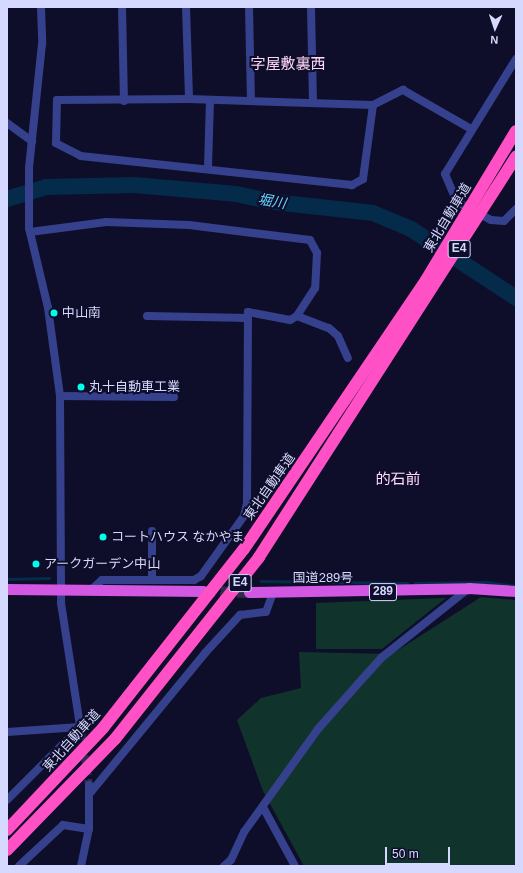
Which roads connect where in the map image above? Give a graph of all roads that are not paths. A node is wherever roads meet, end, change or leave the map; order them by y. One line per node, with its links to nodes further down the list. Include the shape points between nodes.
1 (41, 7): 16 (street, via 42,44)
2 (122, 7): 9 (street)
3 (186, 7): 7 (street)
4 (249, 7): 10 (street)
5 (311, 7): 11 (street)
6 (516, 59): 14 (street)
7 (189, 99): 8 (street); 9 (street)
8 (210, 100): 10 (street); 18 (street)
9 (124, 101): 18 (street, via 57,100 56,143 81,156)
10 (251, 101): 11 (street)
11 (313, 103): 12 (street)
12 (373, 105): 14 (street, via 404,90); 18 (street, via 360,184)
13 (7, 123): 16 (street)
14 (471, 129): 20 (street, via 445,174 451,192 457,202 491,220 504,221)
15 (516, 131): 19 (highway, 東北自動車道 / E4)
16 (32, 141): 21 (street, via 29,168)
17 (516, 156): 19 (highway, 東北自動車道 / E4)
18 (208, 167)
19 (477, 208): 22 (highway, 東北自動車道 / E4)
20 (516, 209)
21 (30, 230): 24 (street, via 106,222 149,222 310,240 317,253 315,288); 27 (street, via 48,308)
22 (431, 283): 43 (highway, 東北自動車道 / E4, via 202,606 103,728); 45 (highway, 東北自動車道 / E4, via 304,491 216,616 115,739)
23 (147, 316): 25 (street)
24 (297, 316): 25 (street, via 290,320 248,312); 26 (street, via 329,328 338,336)
25 (248, 318): 30 (street, via 247,503 244,516 201,576 194,580)
26 (348, 358)
27 (60, 396): 28 (street); 33 (street)
28 (174, 397)
29 (152, 531): 30 (street)
30 (152, 580): 34 (street, via 102,580)
31 (469, 588): 37 (highway, 国道289号 / 289); 38 (highway, 国道289号 / 289); 42 (street, via 381,658 318,729)
32 (7, 589): 33 (highway)
33 (61, 589): 34 (highway); 39 (street)
34 (92, 589): 35 (highway)
35 (203, 591)
36 (249, 592): 38 (highway, 国道289号 / 289)
37 (516, 592)
38 (273, 593): 44 (street, via 266,612 240,615 90,788)
39 (80, 730): 40 (street); 41 (street)
40 (7, 732)
41 (7, 800)
42 (264, 808): 48 (street, via 244,832 231,860); 49 (street)
43 (7, 830)
44 (89, 830): 46 (street, via 63,825); 47 (street)
45 (7, 850)
46 (19, 866)
47 (81, 866)
48 (224, 866)
49 (295, 866)

